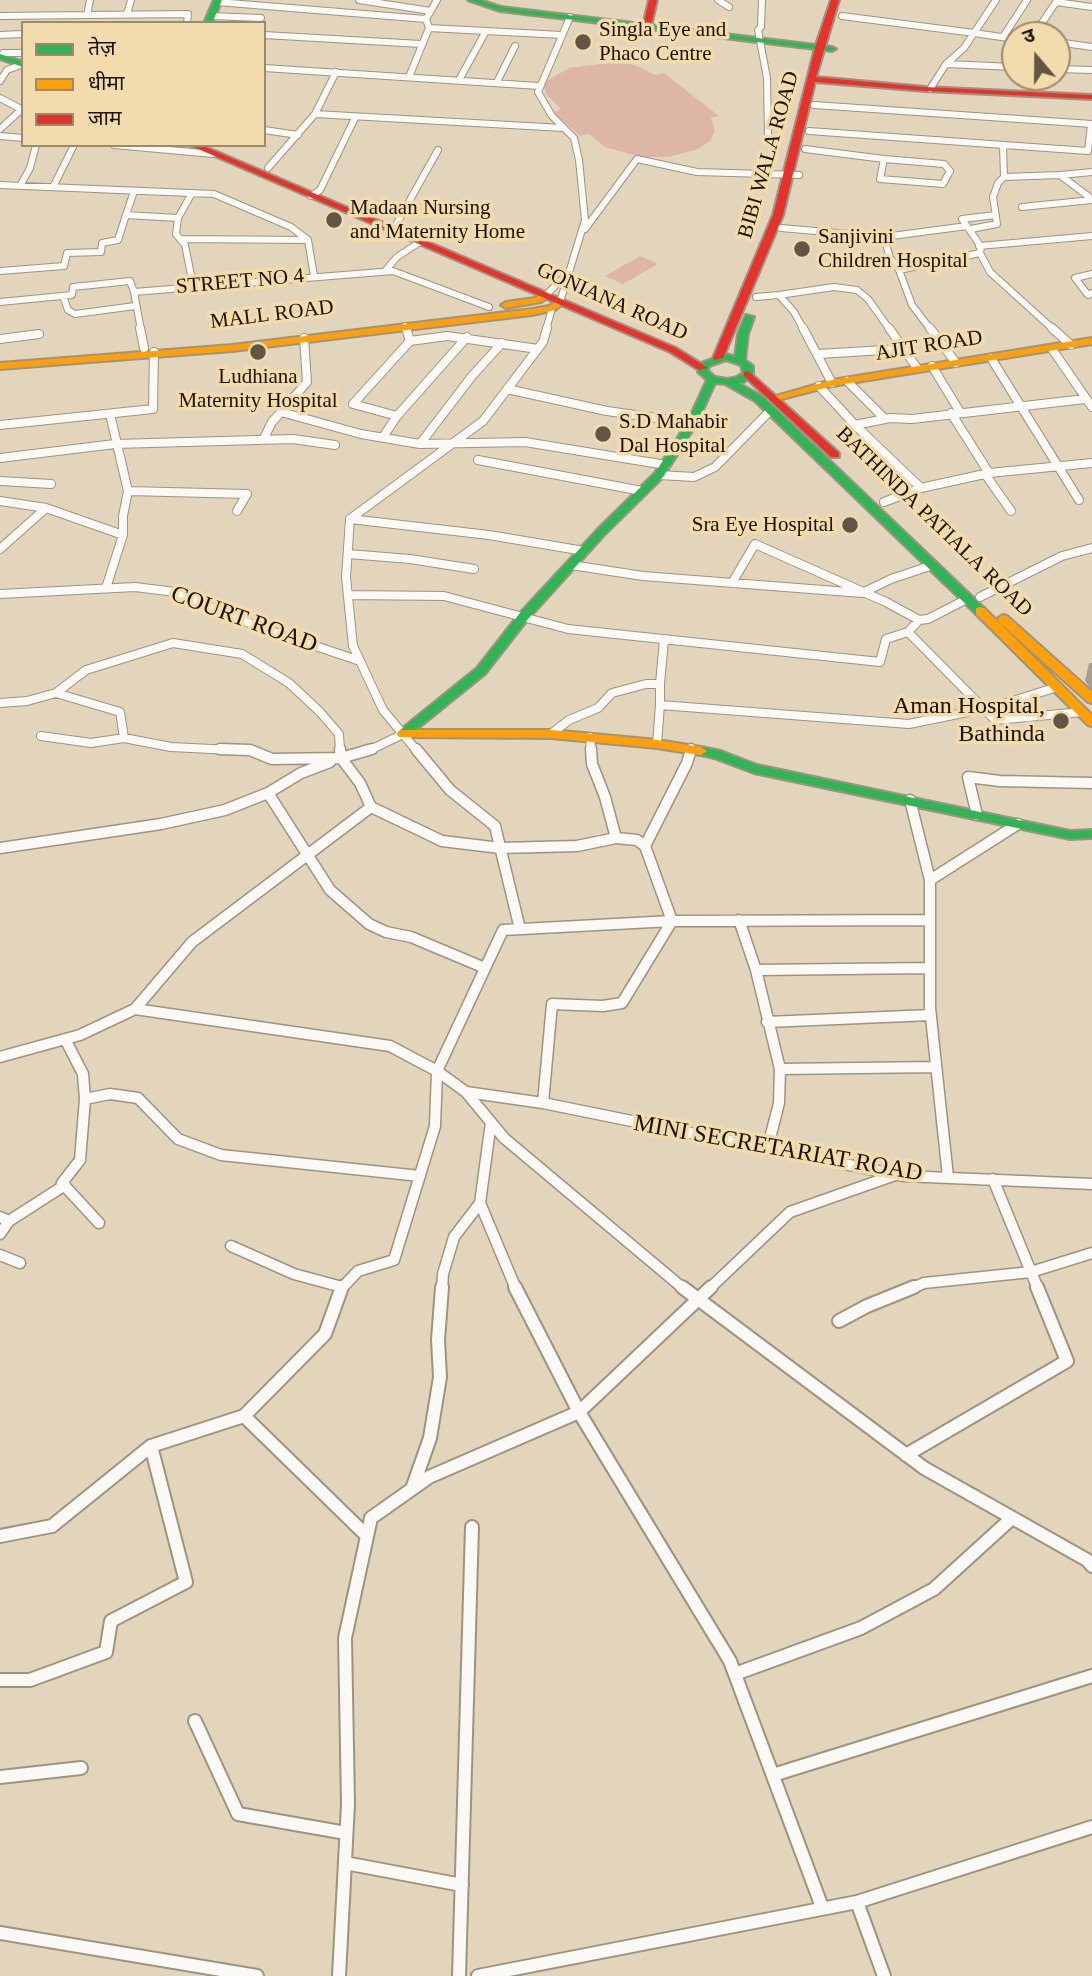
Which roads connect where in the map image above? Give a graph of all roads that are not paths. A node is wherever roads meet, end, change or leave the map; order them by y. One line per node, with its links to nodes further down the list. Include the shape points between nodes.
1 (90, 0): 23 (street)
2 (131, 0): 21 (street)
3 (359, 0): 16 (street)
4 (437, 0): 20 (street)
5 (472, 0): 27 (main road, via 500,9)
6 (653, 0): 35 (main road)
7 (718, 0): 17 (street)
8 (762, 0): 44 (street, via 758,30)
9 (835, 0): 49 (main road, BIBI WALA ROAD)
10 (848, 0): 26 (main road)
11 (996, 0): 38 (street)
12 (1027, 0): 33 (street)
13 (1044, 0): 14 (street)
14 (1056, 2): 18 (street); 34 (street)
15 (270, 3): 19 (street); 25 (street); 29 (street)
16 (388, 5): 20 (street); 25 (street)
17 (729, 7)
18 (1092, 7)
19 (213, 10): 29 (street)
20 (431, 10): 28 (street)
21 (127, 14): 22 (street); 23 (street)
22 (147, 14): 31 (street); 32 (street, via 188,14)
23 (87, 15): 24 (street); 30 (street)
24 (0, 16)
25 (380, 16): 28 (street)
26 (842, 16): 38 (street); 49 (main road)
27 (570, 17): 35 (main road); 41 (street)
28 (426, 19): 36 (street)
29 (260, 20)
30 (87, 21)
31 (145, 21)
32 (187, 21)
33 (1013, 21)
34 (1043, 21)
35 (647, 26): 44 (main road)
36 (429, 28): 37 (street); 45 (street)
37 (486, 32): 41 (street); 58 (street)
38 (974, 33): 43 (street); 50 (street)
39 (21, 34): 42 (street)
40 (266, 34): 45 (street)
41 (562, 35): 61 (street)
42 (0, 37): 51 (street)
43 (1001, 37)
44 (762, 40): 49 (main road); 77 (street)
45 (421, 44): 57 (street)
46 (1071, 44): 48 (street)
47 (515, 46): 60 (street)
48 (1092, 47)
49 (825, 49): 59 (main road, BIBI WALA ROAD)
50 (946, 64): 52 (street); 62 (street)
51 (9, 65)
52 (1001, 66)
53 (266, 68): 56 (street)
54 (1071, 69): 55 (street)
55 (1092, 70)
56 (336, 72): 57 (street); 68 (street)
57 (410, 76): 58 (street)
58 (459, 79): 60 (street)
59 (816, 80): 62 (main road); 65 (main road); 90 (main road, BIBI WALA ROAD)
60 (496, 82): 61 (street)
61 (539, 86): 71 (street, via 542,103)
62 (930, 89): 63 (main road)
63 (1092, 97)
64 (0, 98): 66 (street)
65 (814, 106): 70 (street); 74 (main road)
66 (21, 108)
67 (21, 110): 72 (street)
68 (315, 114): 71 (street); 75 (street)
69 (355, 118): 97 (street)
70 (1092, 124): 79 (street, via 1088,151)
71 (563, 128): 107 (street, via 574,138 579,160 585,220)
72 (0, 129)
73 (266, 130): 75 (street)
74 (808, 131): 79 (street); 83 (main road)
75 (298, 135): 87 (street)
76 (0, 136): 78 (street)
77 (768, 136)
78 (21, 138)
79 (1003, 146): 91 (street)
80 (35, 147): 93 (street)
81 (73, 147): 94 (street)
82 (154, 147): 84 (street)
83 (805, 149): 86 (street); 90 (main road)
84 (214, 150): 87 (main road); 97 (main road, GONIANA ROAD)
85 (438, 150): 103 (street)
86 (884, 159): 86 (street, via 944,164 950,171 943,184 880,179)
87 (268, 168): 97 (main road)
88 (1092, 172): 89 (street)
89 (1060, 174): 91 (street); 98 (street)
90 (794, 175): 105 (main road); 107 (street, via 697,172 637,159); 147 (main road, BIBI WALA ROAD)
91 (1004, 177): 101 (street, via 993,197)
92 (0, 185): 93 (street)
93 (20, 186): 94 (street)
94 (53, 187): 95 (street)
95 (134, 191): 96 (street); 100 (street)
96 (192, 193): 102 (street); 110 (street, via 214,194 291,227)
97 (316, 193): 103 (main road); 111 (main road, GONIANA ROAD)
98 (1092, 199): 99 (street)
99 (1022, 207)
100 (126, 215): 102 (street); 114 (street, via 118,240 102,243 100,252 67,253 64,266)
101 (996, 215): 104 (street, via 997,224); 104 (street, via 962,219)
102 (178, 218): 109 (street, via 176,234)
103 (397, 223): 124 (main road)
104 (969, 227): 108 (street); 112 (street)
105 (781, 228): 108 (street); 125 (main road)
106 (1092, 236): 112 (street)
107 (580, 237): 117 (street)
108 (884, 237): 113 (street)
109 (180, 239): 110 (street); 119 (street)
110 (308, 240): 118 (street)
111 (420, 242): 115 (street); 124 (main road, GONIANA ROAD)
112 (980, 249): 113 (street); 137 (street, via 989,272)
113 (899, 270): 145 (street, via 912,305)
114 (0, 271)
115 (385, 271): 118 (street, STREET NO 4); 128 (street, STREET NO 4)
116 (1092, 274): 121 (street, via 1075,278 1088,295)
117 (567, 275): 124 (street); 124 (street)
118 (314, 276): 119 (street, STREET NO 4)
119 (192, 285): 120 (street, STREET NO 4)
120 (134, 292): 123 (street, STREET NO 4, via 130,281 73,287 72,295); 127 (street)
121 (1092, 293)
122 (779, 295): 125 (street); 139 (street, via 834,287 857,290); 142 (street)
123 (63, 296): 126 (street, STREET NO 4); 127 (street, via 68,310 75,314)
124 (554, 297): 128 (main road, MALL ROAD); 129 (main road); 138 (street); 147 (main road, GONIANA ROAD)
125 (756, 297): 144 (main road)
126 (0, 302)
127 (135, 306): 141 (street)
128 (489, 307): 141 (main road, MALL ROAD)
129 (405, 326): 132 (main road); 134 (street)
130 (39, 334): 133 (street)
131 (467, 337): 134 (street); 136 (street); 160 (street)
132 (304, 338): 141 (main road, via 232,348); 157 (street, via 307,382)
133 (0, 339)
134 (410, 341): 160 (street, via 353,404)
135 (1092, 341): 137 (main road, AJIT ROAD)
136 (502, 343): 138 (street); 169 (street)
137 (1071, 345): 140 (main road, AJIT ROAD)
138 (538, 349): 152 (street)
139 (901, 349): 142 (street); 148 (street)
140 (1052, 349): 143 (main road, AJIT ROAD); 153 (street)
141 (149, 350): 146 (main road, MALL ROAD); 159 (street, via 153,410)
142 (818, 355): 151 (street)
143 (991, 358): 145 (main road, AJIT ROAD); 155 (street)
144 (740, 360): 147 (main road); 149 (main road, BATHINDA PATIALA ROAD, via 748,366)
145 (956, 363): 148 (main road, AJIT ROAD)
146 (0, 364)
147 (710, 366): 150 (main road); 162 (main road, BIBI WALA ROAD)
148 (924, 368): 151 (main road, AJIT ROAD); 158 (street)
149 (748, 374): 150 (main road); 154 (main road, BATHINDA PATIALA ROAD)
150 (728, 382): 154 (main road)
151 (833, 383): 154 (main road, AJIT ROAD); 161 (street); 164 (street)
152 (507, 389): 162 (street, via 607,411); 167 (street, via 483,421)
153 (1085, 399): 155 (street); 156 (street)
154 (772, 405): 175 (street, via 715,467 694,477); 184 (main road, BATHINDA PATIALA ROAD); 195 (main road)
155 (1020, 407): 158 (street); 174 (street)
156 (1092, 407)
157 (281, 412): 165 (street); 166 (street)
158 (956, 413): 161 (street); 176 (street)
159 (110, 414): 163 (street); 168 (street)
160 (397, 416): 165 (street)
161 (885, 419): 164 (street)
162 (692, 423): 175 (main road, BIBI WALA ROAD)
163 (0, 425)
164 (855, 425): 179 (street)
165 (383, 437): 169 (street)
166 (263, 440): 168 (street); 170 (street)
167 (457, 442): 169 (street); 175 (street, via 525,442); 188 (street)
168 (117, 444): 171 (street); 180 (street)
169 (420, 444)
170 (335, 445)
171 (0, 458)
172 (478, 460): 181 (street)
173 (1092, 463): 174 (street)
174 (1057, 467): 176 (street); 182 (street)
175 (662, 470): 181 (main road, BIBI WALA ROAD)
176 (987, 473): 179 (street); 187 (street)
177 (0, 481): 178 (street)
178 (51, 484)
179 (921, 488): 184 (street)
180 (128, 491): 186 (street, via 247,494); 189 (street)
181 (642, 491): 192 (main road, BIBI WALA ROAD)
182 (1079, 500)
183 (0, 501): 185 (street)
184 (884, 502): 202 (main road, BATHINDA PATIALA ROAD)
185 (46, 508): 189 (street); 191 (street)
186 (237, 511)
187 (1011, 511)
188 (350, 519): 192 (street); 193 (street)
189 (123, 535): 198 (street)
190 (1092, 548): 202 (street, via 1062,556)
191 (0, 549)
192 (584, 551): 194 (main road, BIBI WALA ROAD)
193 (348, 554): 196 (street); 201 (street)
194 (571, 565): 197 (street); 203 (main road, BIBI WALA ROAD)
195 (933, 565): 199 (street); 202 (main road)
196 (474, 569)
197 (732, 583): 199 (street); 199 (street, via 755,544)
198 (106, 588): 200 (street, COURT ROAD); 207 (street, COURT ROAD, via 175,592)
199 (862, 593): 204 (street)
200 (0, 594)
201 (348, 595): 203 (street, via 444,597); 207 (street, via 353,646)
202 (973, 598): 204 (street); 209 (main road); 211 (main road, BATHINDA PATIALA ROAD)
203 (524, 616): 206 (street, via 568,629); 216 (main road, BIBI WALA ROAD, via 481,671)
204 (919, 620): 205 (street)
205 (908, 632): 206 (street, via 886,639 880,662); 214 (street)
206 (664, 640): 208 (street)
207 (360, 661): 216 (street, via 383,710)
208 (660, 684): 213 (street); 217 (street, via 612,693 598,708 569,720)
209 (1057, 687): 214 (street); 215 (main road)
210 (56, 693): 212 (street); 220 (street, via 120,712); 223 (street, via 86,670 173,643 242,654 289,683 320,712 339,734)
211 (1092, 699)
212 (0, 703)
213 (660, 705): 214 (street, via 909,724); 221 (street)
214 (984, 708): 215 (street, via 1001,721)
215 (1088, 715)
216 (402, 734): 217 (main road); 223 (street); 234 (street, via 450,790 495,827)
217 (551, 734): 219 (main road)
218 (41, 736): 220 (street, via 91,743)
219 (590, 737): 221 (main road); 231 (street, via 592,764)
220 (124, 738): 223 (street, via 171,747 250,750 272,759)
221 (657, 744): 222 (main road)
222 (691, 749): 226 (main road, via 754,769); 232 (street)
223 (341, 758): 225 (street, via 301,773); 227 (street)
224 (1092, 783): 228 (street, via 968,777)
225 (268, 793): 233 (street, via 225,810 161,824); 235 (street)
226 (910, 800): 228 (main road); 236 (street)
227 (371, 807): 234 (street, via 442,841); 235 (street)
228 (977, 815): 229 (main road)
229 (1018, 824): 230 (main road, via 1070,835); 236 (street)
230 (1092, 834)
231 (616, 838): 232 (street); 234 (street, via 577,846)
232 (645, 845): 239 (street)
233 (0, 848)
234 (500, 848): 240 (street)
235 (310, 856): 241 (street, via 330,890 369,924); 244 (street, via 192,942)
236 (930, 880): 238 (street)
237 (739, 920): 238 (street); 239 (street); 243 (street)
238 (930, 920): 242 (street)
239 (672, 921): 240 (street); 254 (street, via 622,1003 552,1004)
240 (520, 929): 241 (street, via 503,930)
241 (485, 968): 251 (street)
242 (930, 968): 243 (street); 245 (street)
243 (756, 970): 246 (street)
244 (135, 1009): 247 (street); 251 (street, via 390,1046)
245 (931, 1015): 246 (street); 249 (street)
246 (768, 1022): 250 (street)
247 (65, 1039): 248 (street); 253 (street, via 83,1074)
248 (0, 1057)
249 (936, 1067): 250 (street); 259 (street)
250 (780, 1069): 256 (street, via 779,1103)
251 (437, 1071): 252 (street); 258 (street, via 435,1126)
252 (467, 1092): 254 (street, MINI SECRETARIAT ROAD); 255 (street)
253 (85, 1099): 258 (street, via 110,1094 138,1098 178,1139 221,1156); 262 (street, via 80,1160 62,1183)
254 (543, 1103): 256 (street, MINI SECRETARIAT ROAD)
255 (491, 1122): 263 (street); 273 (street, via 504,1138)
256 (766, 1150): 257 (street, MINI SECRETARIAT ROAD)
257 (895, 1175): 259 (street, MINI SECRETARIAT ROAD); 273 (street, via 790,1212)
258 (420, 1176): 272 (street, via 394,1260 358,1271)
259 (948, 1177): 260 (street, MINI SECRETARIAT ROAD)
260 (993, 1180): 261 (street, MINI SECRETARIAT ROAD); 271 (street)
261 (1092, 1184)
262 (65, 1185): 264 (street); 265 (street)
263 (480, 1203): 275 (street, via 518,1294); 279 (street, via 454,1237 443,1274 440,1377 430,1438)
264 (4, 1219): 266 (street)
265 (99, 1223)
266 (0, 1234)
267 (231, 1246): 272 (street, via 294,1274)
268 (1092, 1253): 271 (street)
269 (0, 1255): 270 (street)
270 (20, 1263)
271 (1031, 1272): 274 (street, via 924,1283); 278 (street, via 1067,1361)
272 (342, 1287): 276 (street, via 326,1334)
273 (696, 1299): 275 (street); 278 (street)
274 (839, 1321)
275 (579, 1412): 279 (street, via 429,1477); 285 (street)
276 (244, 1416): 277 (street); 283 (street)
277 (151, 1446): 282 (street, via 52,1525); 287 (street, via 186,1582 111,1621 106,1652 30,1680)
278 (906, 1455): 280 (street)
279 (412, 1489): 283 (street, via 371,1518)
280 (1012, 1518): 284 (street); 285 (street, via 934,1589 861,1628)
281 (472, 1528): 295 (street)
282 (0, 1536)
283 (367, 1536): 293 (street, via 345,1638)
284 (1090, 1561)
285 (735, 1674): 290 (street)
286 (1092, 1676): 290 (street)
287 (0, 1680)
288 (195, 1721): 293 (street, via 238,1814)
289 (81, 1768): 291 (street)
290 (773, 1776): 297 (street)
291 (0, 1777)
292 (1092, 1826): 296 (street)
293 (346, 1833): 294 (street)
294 (345, 1863): 295 (street); 300 (street)
295 (462, 1885): 301 (street)
296 (857, 1902): 297 (street); 303 (street)
297 (822, 1907): 302 (street)
298 (0, 1933): 299 (street)
299 (257, 1976)
300 (339, 1976)
301 (459, 1976)
302 (478, 1976)
303 (884, 1976)

